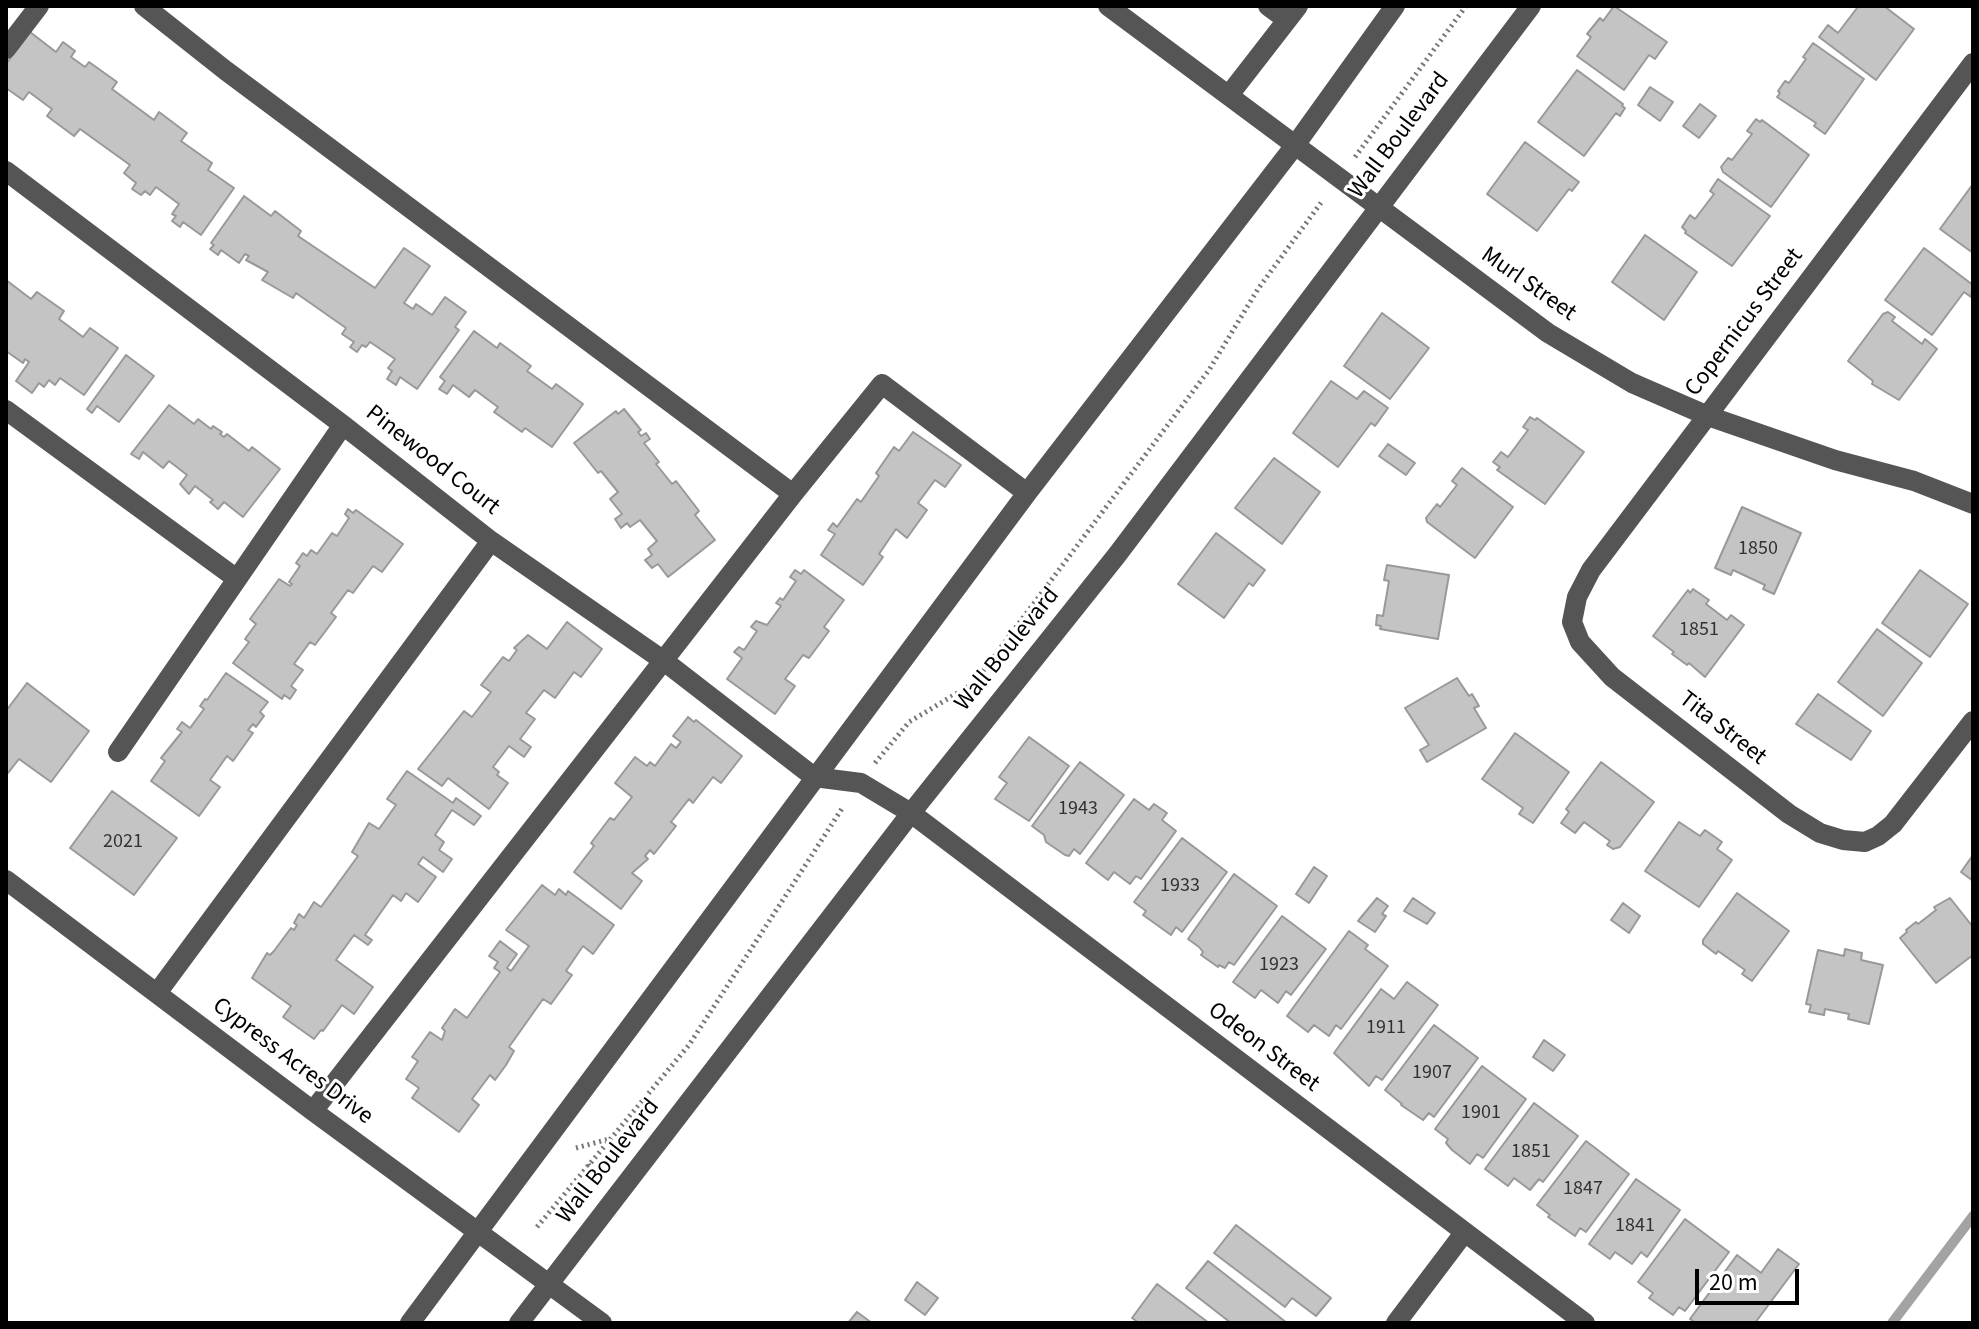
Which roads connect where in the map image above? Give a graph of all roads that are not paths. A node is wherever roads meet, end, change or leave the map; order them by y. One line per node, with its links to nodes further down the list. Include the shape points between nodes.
1 (39, 6): 8 (street)
2 (144, 6): 18 (street)
3 (1108, 6): 10 (street, Murl Street)
4 (1268, 6): 7 (street)
5 (1395, 6): 11 (street)
6 (1531, 6): 13 (street, Wall Boulevard)
7 (1292, 13): 10 (street)
8 (6, 49)
9 (1973, 63): 15 (street, Copernicus Street)
10 (1229, 95): 11 (street, Murl Street)
11 (1296, 144): 13 (street, Murl Street); 17 (street)
12 (6, 171): 16 (street, Pinewood Court)
13 (1379, 209): 15 (street, Murl Street, via 1548,333 1632,383); 27 (street, Wall Boulevard, via 1117,555)
14 (6, 410): 21 (street)
15 (1708, 416): 19 (street, Murl Street); 22 (street, Copernicus Street, via 1591,570)
16 (343, 425): 20 (street, Pinewood Court); 21 (street)
17 (1027, 493): 18 (street, via 882,384); 26 (street)
18 (793, 494): 23 (street)
19 (1973, 504)
20 (491, 541): 23 (street); 29 (street, Pinewood Court)
21 (237, 579): 25 (street)
22 (1572, 622): 24 (street, Tita Street, via 1580,642 1612,677 1789,814 1843,840 1865,842 1893,824)
23 (664, 661): 26 (street); 30 (street)
24 (1973, 721)
25 (118, 752)
26 (814, 777): 27 (street, Odeon Street, via 861,783); 31 (street)
27 (911, 813): 32 (street, Odeon Street); 33 (street, Wall Boulevard)
28 (6, 880): 29 (street, Cypress Acres Drive)
29 (157, 993): 30 (street, Cypress Acres Drive)
30 (313, 1111): 31 (street, Cypress Acres Drive)
31 (478, 1231): 33 (street, Cypress Acres Drive); 34 (street)
32 (1464, 1233): 37 (street); 38 (street, Odeon Street)
33 (549, 1284): 35 (street, Wall Boulevard); 36 (street, Cypress Acres Drive)
34 (410, 1323)
35 (519, 1323)
36 (602, 1323)
37 (1396, 1323)
38 (1585, 1323)

